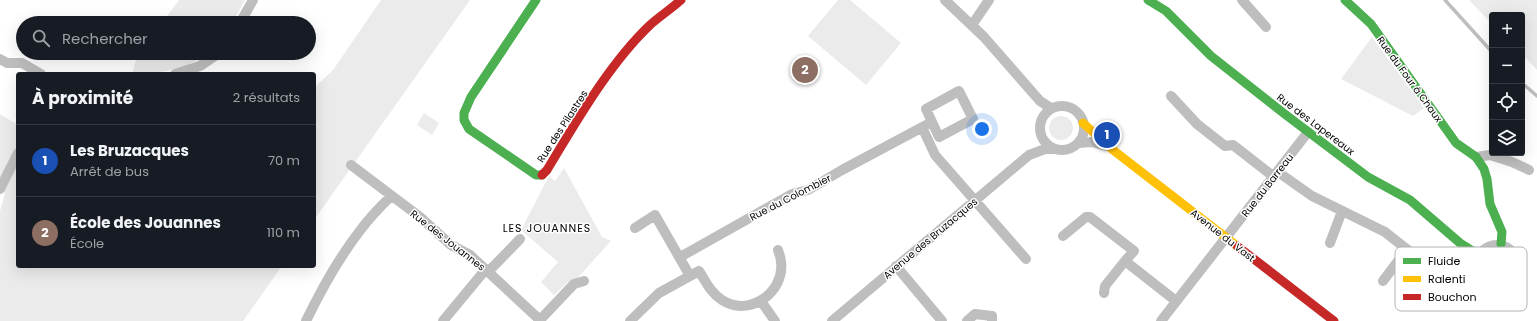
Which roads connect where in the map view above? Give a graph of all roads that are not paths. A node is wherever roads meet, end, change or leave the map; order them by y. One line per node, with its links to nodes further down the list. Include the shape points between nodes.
1 (253, 0): 9 (street)
2 (536, 0): 3 (street, Rue des Pilastres, via 471,97 463,110 463,118 469,129 541,176 624,54 647,28)
3 (681, 0)
4 (945, 0): 10 (street)
5 (990, 0): 10 (street)
6 (1148, 0): 22 (street, Rue des Lapereaux, via 1168,13 1208,54)
7 (1242, 0): 11 (street)
8 (1345, 0): 28 (street, Rue du Four à Chaux, via 1371,24 1456,143)
9 (244, 16)
10 (972, 25): 17 (street)
11 (1266, 27)
12 (0, 59): 14 (street, via 7,63 22,63)
13 (209, 60): 15 (street)
14 (38, 72)
15 (181, 72)
16 (1171, 96): 31 (street, via 1225,146 1233,145)
17 (1047, 111): 19 (street, via 1061,105 1071,108 1079,114); 21 (street, via 1040,124)
18 (932, 122): 18 (street, via 926,109 959,91 973,118 939,136); 20 (street, Rue du Colombier)
19 (1083, 123): 23 (street, via 1083,134); 25 (street, Avenue du Vast)
20 (922, 127): 34 (street, via 935,155); 47 (street, Rue du Colombier, via 808,190 792,194)
21 (1040, 132): 24 (street, via 1046,143); 26 (street, Avenue des Bruzacques)
22 (1308, 132): 31 (street, Rue du Barreau); 43 (street, Rue des Lapereaux, via 1365,174 1410,199)
23 (1078, 143): 24 (street, via 1065,150); 25 (street, Avenue du Vast, via 1096,143)
24 (1054, 149): 26 (street, Avenue des Bruzacques, via 1045,149)
25 (1113, 150): 38 (street, Avenue du Vast)
26 (1029, 155): 34 (street, Avenue des Bruzacques)
27 (16, 157): 32 (street)
28 (1476, 157): 30 (street, via 1490,155); 41 (street, Rue du Four à Chaux, via 1487,179 1490,204 1502,232)
29 (351, 164): 33 (street, Rue des Jouannes)
30 (1529, 170)
31 (1276, 174): 35 (street); 38 (street, Rue du Barreau)
32 (0, 189)
33 (391, 196): 52 (street, Rue des Jouannes, via 420,217 451,245 470,255); 59 (street, via 363,227 340,259 323,285)
34 (976, 200): 48 (street); 51 (street, Avenue des Bruzacques)
35 (1342, 211): 40 (street); 42 (street, via 1385,232)
36 (635, 228): 47 (street, via 654,215)
37 (1063, 236): 49 (street, via 1086,217 1090,217 1134,250)
38 (1226, 237): 58 (street, Rue du Barreau); 69 (street, Avenue du Vast)
39 (520, 239): 52 (street)
40 (1330, 243)
41 (1501, 244): 44 (street); 45 (street)
42 (1404, 247)
43 (1466, 247)
44 (1489, 247)
45 (1507, 247)
46 (778, 250): 57 (street, via 781,261 779,278 773,290)
47 (680, 257): 53 (street)
48 (1026, 259)
49 (1125, 261): 56 (street, via 1105,286); 58 (street)
50 (1395, 265): 55 (street)
51 (896, 266): 64 (street, Avenue des Bruzacques); 65 (street)
52 (487, 271): 60 (street); 61 (street, Rue des Jouannes)
53 (690, 276): 57 (street, via 699,271 709,287 723,301 732,305 752,305); 62 (street, via 659,293)
54 (584, 281): 61 (street, via 574,284)
55 (1383, 281)
56 (1104, 294)
57 (761, 301): 63 (street)
58 (1176, 301): 68 (street, Rue du Barreau)
59 (306, 321)
60 (443, 321)
61 (540, 321)
62 (630, 321)
63 (775, 321)
64 (832, 321)
65 (942, 321)
66 (967, 321): 67 (street, via 975,314 992,316)
67 (992, 321)
68 (1161, 321)
69 (1334, 321)

